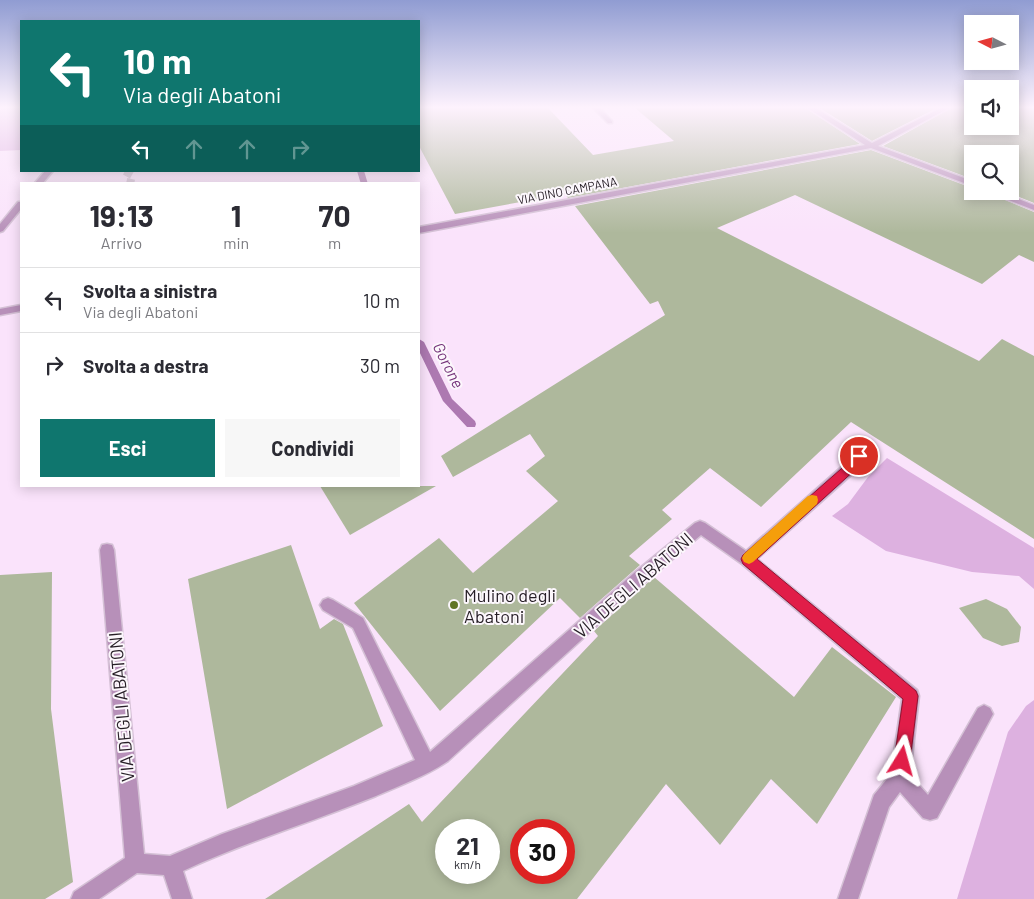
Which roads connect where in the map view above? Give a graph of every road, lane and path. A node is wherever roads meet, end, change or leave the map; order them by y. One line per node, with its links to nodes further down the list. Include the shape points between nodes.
1 (856, 149): 10 (street, VIA DINO CAMPANA)
2 (880, 149): 4 (street)
3 (48, 172): 5 (street)
4 (964, 181)
5 (40, 182)
6 (1013, 200): 8 (street)
7 (20, 205): 9 (street)
8 (1034, 208)
9 (0, 230)
10 (420, 230)
11 (20, 308): 12 (street)
12 (0, 312)
13 (859, 456): 15 (street, via 853,465)
14 (107, 550): 20 (street, VIA DEGLI ABATONI)
15 (747, 559): 18 (street, VIA DEGLI ABATONI, via 700,527); 19 (street, VIA DEGLI ABATONI, via 911,696)
16 (328, 605): 18 (street, via 358,623)
17 (984, 714): 19 (street, via 930,811)
18 (427, 765): 21 (street, VIA DEGLI ABATONI)
19 (900, 778): 24 (street, VIA DEGLI ABATONI, via 882,802)
20 (135, 863): 21 (street, VIA DEGLI ABATONI); 22 (street)
21 (171, 866): 23 (street)
22 (81, 899)
23 (182, 899)
24 (848, 899)

